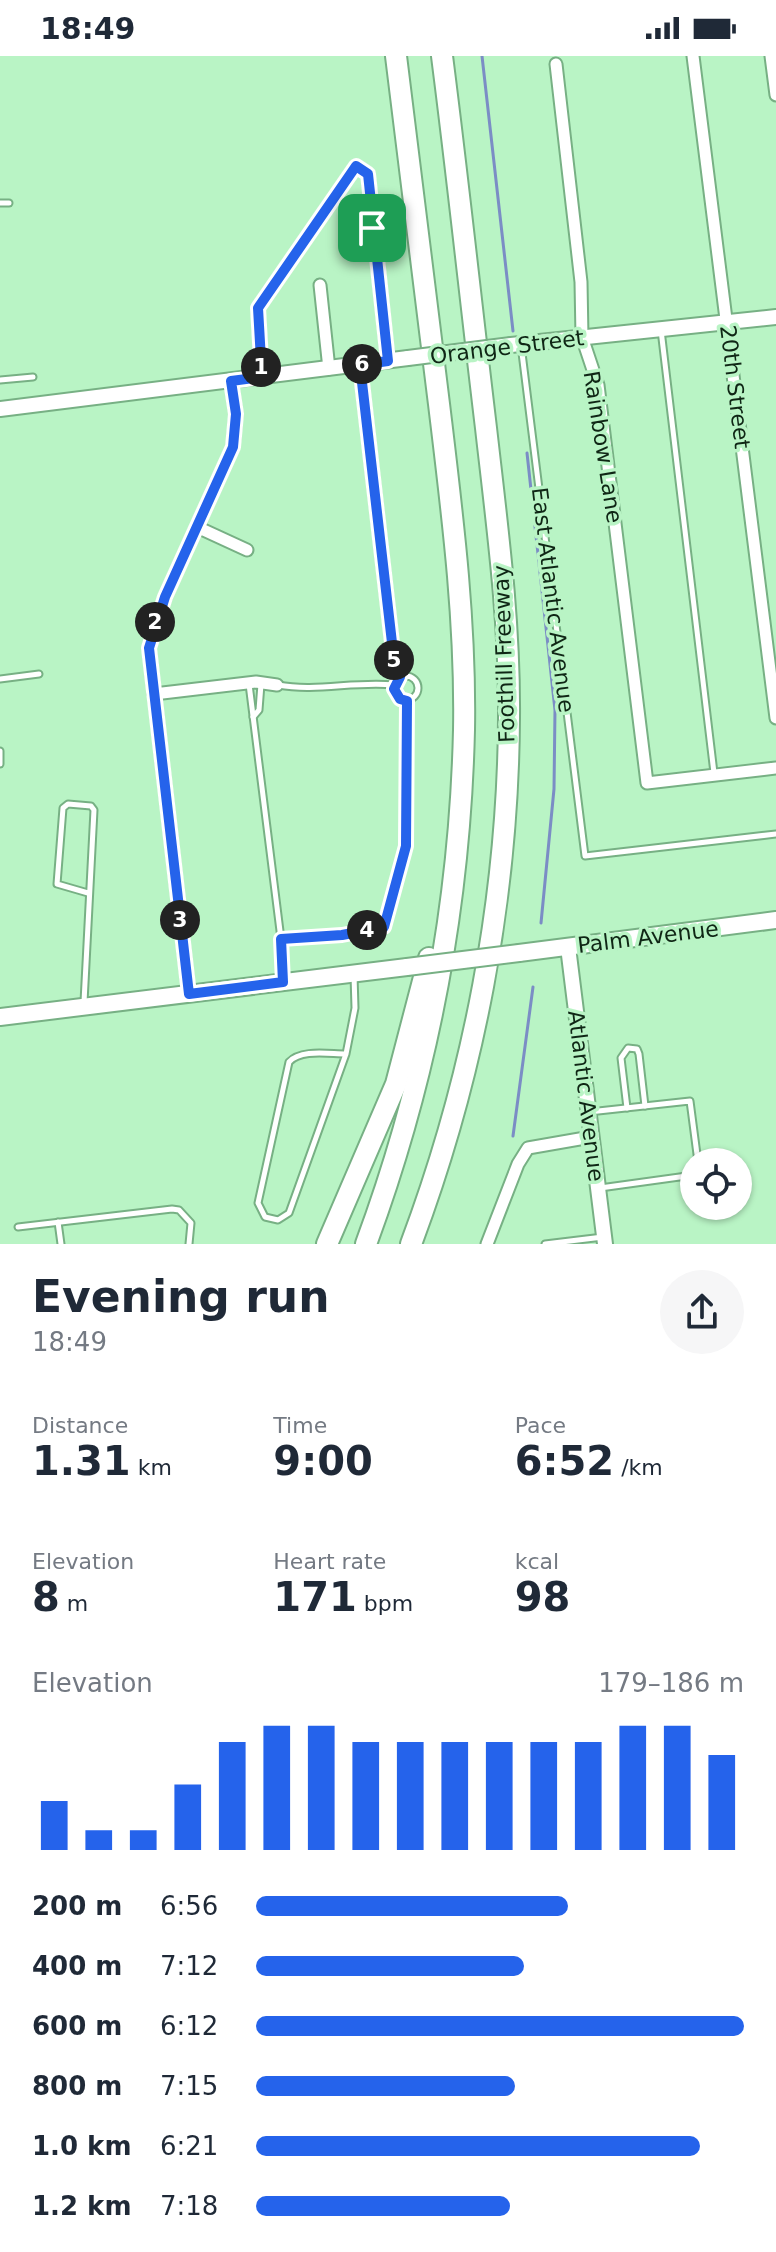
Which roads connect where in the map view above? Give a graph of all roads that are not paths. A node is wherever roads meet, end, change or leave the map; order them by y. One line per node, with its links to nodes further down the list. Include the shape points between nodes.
1 (396, 56): 36 (highway, Foothill Freeway, via 455,545)
2 (442, 56): 57 (highway, Foothill Freeway, via 505,598 509,718 493,927 465,1075)
3 (693, 56): 11 (street, 20th Street)
4 (771, 56): 6 (street)
5 (556, 64): 13 (street, Rainbow Lane, via 581,282)
6 (776, 95)
7 (0, 203): 8 (lane)
8 (9, 203)
9 (320, 285): 17 (street)
10 (776, 317): 11 (street, Orange Street)
11 (727, 322): 12 (street, Orange Street); 35 (street, 20th Street)
12 (661, 329): 13 (street, Orange Street); 40 (lane)
13 (582, 337): 14 (street, Orange Street); 40 (street, Rainbow Lane, via 598,385 647,783)
14 (516, 344): 15 (street, Orange Street, bridge); 41 (lane, East Atlantic Avenue, via 585,856)
15 (388, 361): 16 (street, Orange Street); 19 (street, via 368,174 356,166 258,308)
16 (360, 365): 17 (street, Orange Street); 25 (street)
17 (329, 369): 19 (street, Orange Street)
18 (33, 377): 20 (lane)
19 (262, 377): 21 (street, Orange Street)
20 (0, 380)
21 (231, 381): 22 (street, Orange Street); 23 (street, via 233,447)
22 (0, 409)
23 (197, 527): 24 (street); 32 (street, via 155,624 149,648)
24 (247, 550)
25 (394, 660): 27 (lane)
26 (39, 674): 28 (lane)
27 (400, 677): 31 (lane); 33 (lane, via 412,677 419,687 415,698)
28 (0, 679)
29 (255, 683): 30 (street); 32 (street); 34 (lane); 34 (lane, via 259,710)
30 (277, 685): 31 (lane, via 307,690 364,682)
31 (394, 685): 33 (lane, via 397,696)
32 (154, 694): 48 (street)
33 (407, 701): 44 (lane, via 406,846 388,921 384,927 342,935)
34 (253, 717): 44 (lane)
35 (776, 718)
36 (464, 729): 65 (highway, via 436,929 410,1037 379,1129); 66 (highway, Foothill Freeway, via 455,862 434,1007 412,1103)
37 (0, 751): 38 (lane)
38 (0, 764)
39 (776, 768): 40 (street)
40 (714, 775)
41 (776, 834)
42 (88, 893): 42 (lane, via 94,810 68,804 63,808 57,884); 49 (lane, via 92,910)
43 (776, 920): 45 (main road, Palm Avenue)
44 (281, 939): 47 (lane)
45 (568, 947): 46 (main road, Palm Avenue, bridge); 54 (street, Atlantic Avenue)
46 (354, 974): 47 (main road, Palm Avenue); 51 (lane, via 355,1008)
47 (283, 982): 48 (main road, Palm Avenue)
48 (189, 994): 49 (main road, Palm Avenue)
49 (85, 1007): 50 (main road, Palm Avenue)
50 (0, 1017)
51 (346, 1054): 51 (lane, via 289,1213 271,1219 258,1203 289,1062 308,1054)
52 (645, 1106): 53 (lane); 53 (lane, via 639,1054 628,1048 621,1058); 56 (lane, via 690,1101)
53 (627, 1108): 54 (lane)
54 (588, 1112): 55 (street, Atlantic Avenue)
55 (591, 1137): 59 (street, Atlantic Avenue); 69 (street, via 528,1148)
56 (696, 1148)
57 (439, 1168): 67 (highway, Foothill Freeway); 68 (highway)
58 (680, 1177): 59 (lane)
59 (598, 1189): 62 (street, Atlantic Avenue)
60 (58, 1222): 61 (lane); 63 (lane); 64 (lane, via 179,1210 191,1223)
61 (18, 1227)
62 (604, 1240): 70 (lane)
63 (61, 1244)
64 (189, 1244)
65 (327, 1244)
66 (366, 1244)
67 (411, 1244)
68 (418, 1244)
69 (487, 1244)
70 (545, 1244)

